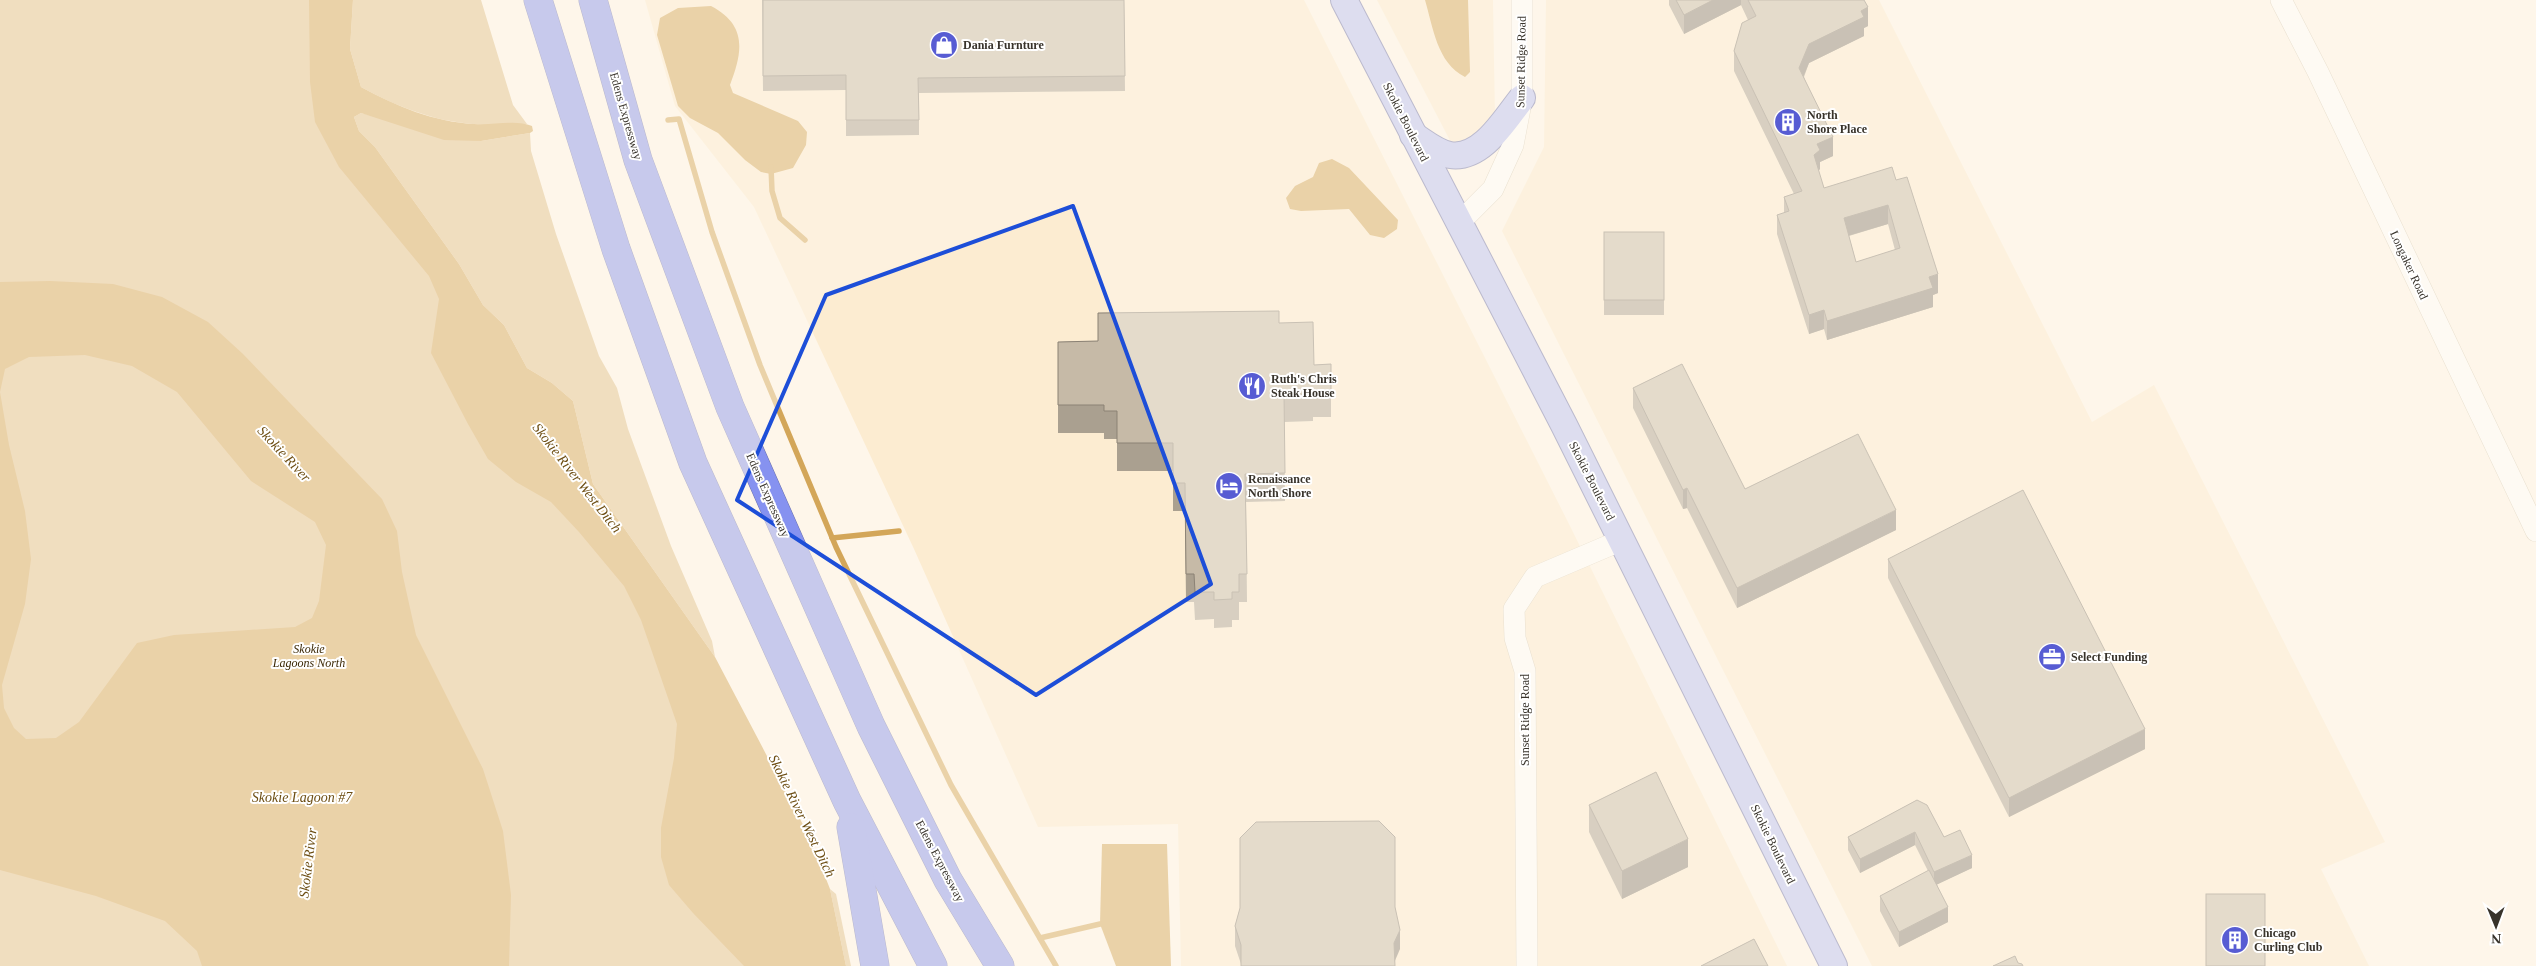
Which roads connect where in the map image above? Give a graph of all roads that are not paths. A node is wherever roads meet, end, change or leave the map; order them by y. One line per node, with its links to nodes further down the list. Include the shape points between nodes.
1 (538, 0): 11 (highway, via 616,249 694,463)
2 (593, 0): 12 (highway, Edens Expressway, via 638,160 730,407 871,726)
3 (1344, 0): 7 (main road, Skokie Boulevard)
4 (1522, 0): 6 (street, Sunset Ridge Road)
5 (2281, 0): 9 (street, Longaker Road)
6 (1522, 98): 7 (main road, via 1484,143 1473,151 1451,155); 8 (street, Sunset Ridge Road, via 1514,145 1493,189)
7 (1413, 135): 8 (main road, Skokie Boulevard)
8 (1458, 224): 10 (main road, Skokie Boulevard)
9 (2536, 531)
10 (1622, 540): 17 (street, Sunset Ridge Road, via 1535,577 1514,609 1515,638 1525,671); 18 (main road, Skokie Boulevard)
11 (847, 801): 13 (highway); 14 (highway)
12 (948, 880): 15 (highway, Edens Expressway); 16 (highway)
13 (875, 966)
14 (933, 966)
15 (1000, 966)
16 (1020, 966)
17 (1527, 966)
18 (1834, 966)

